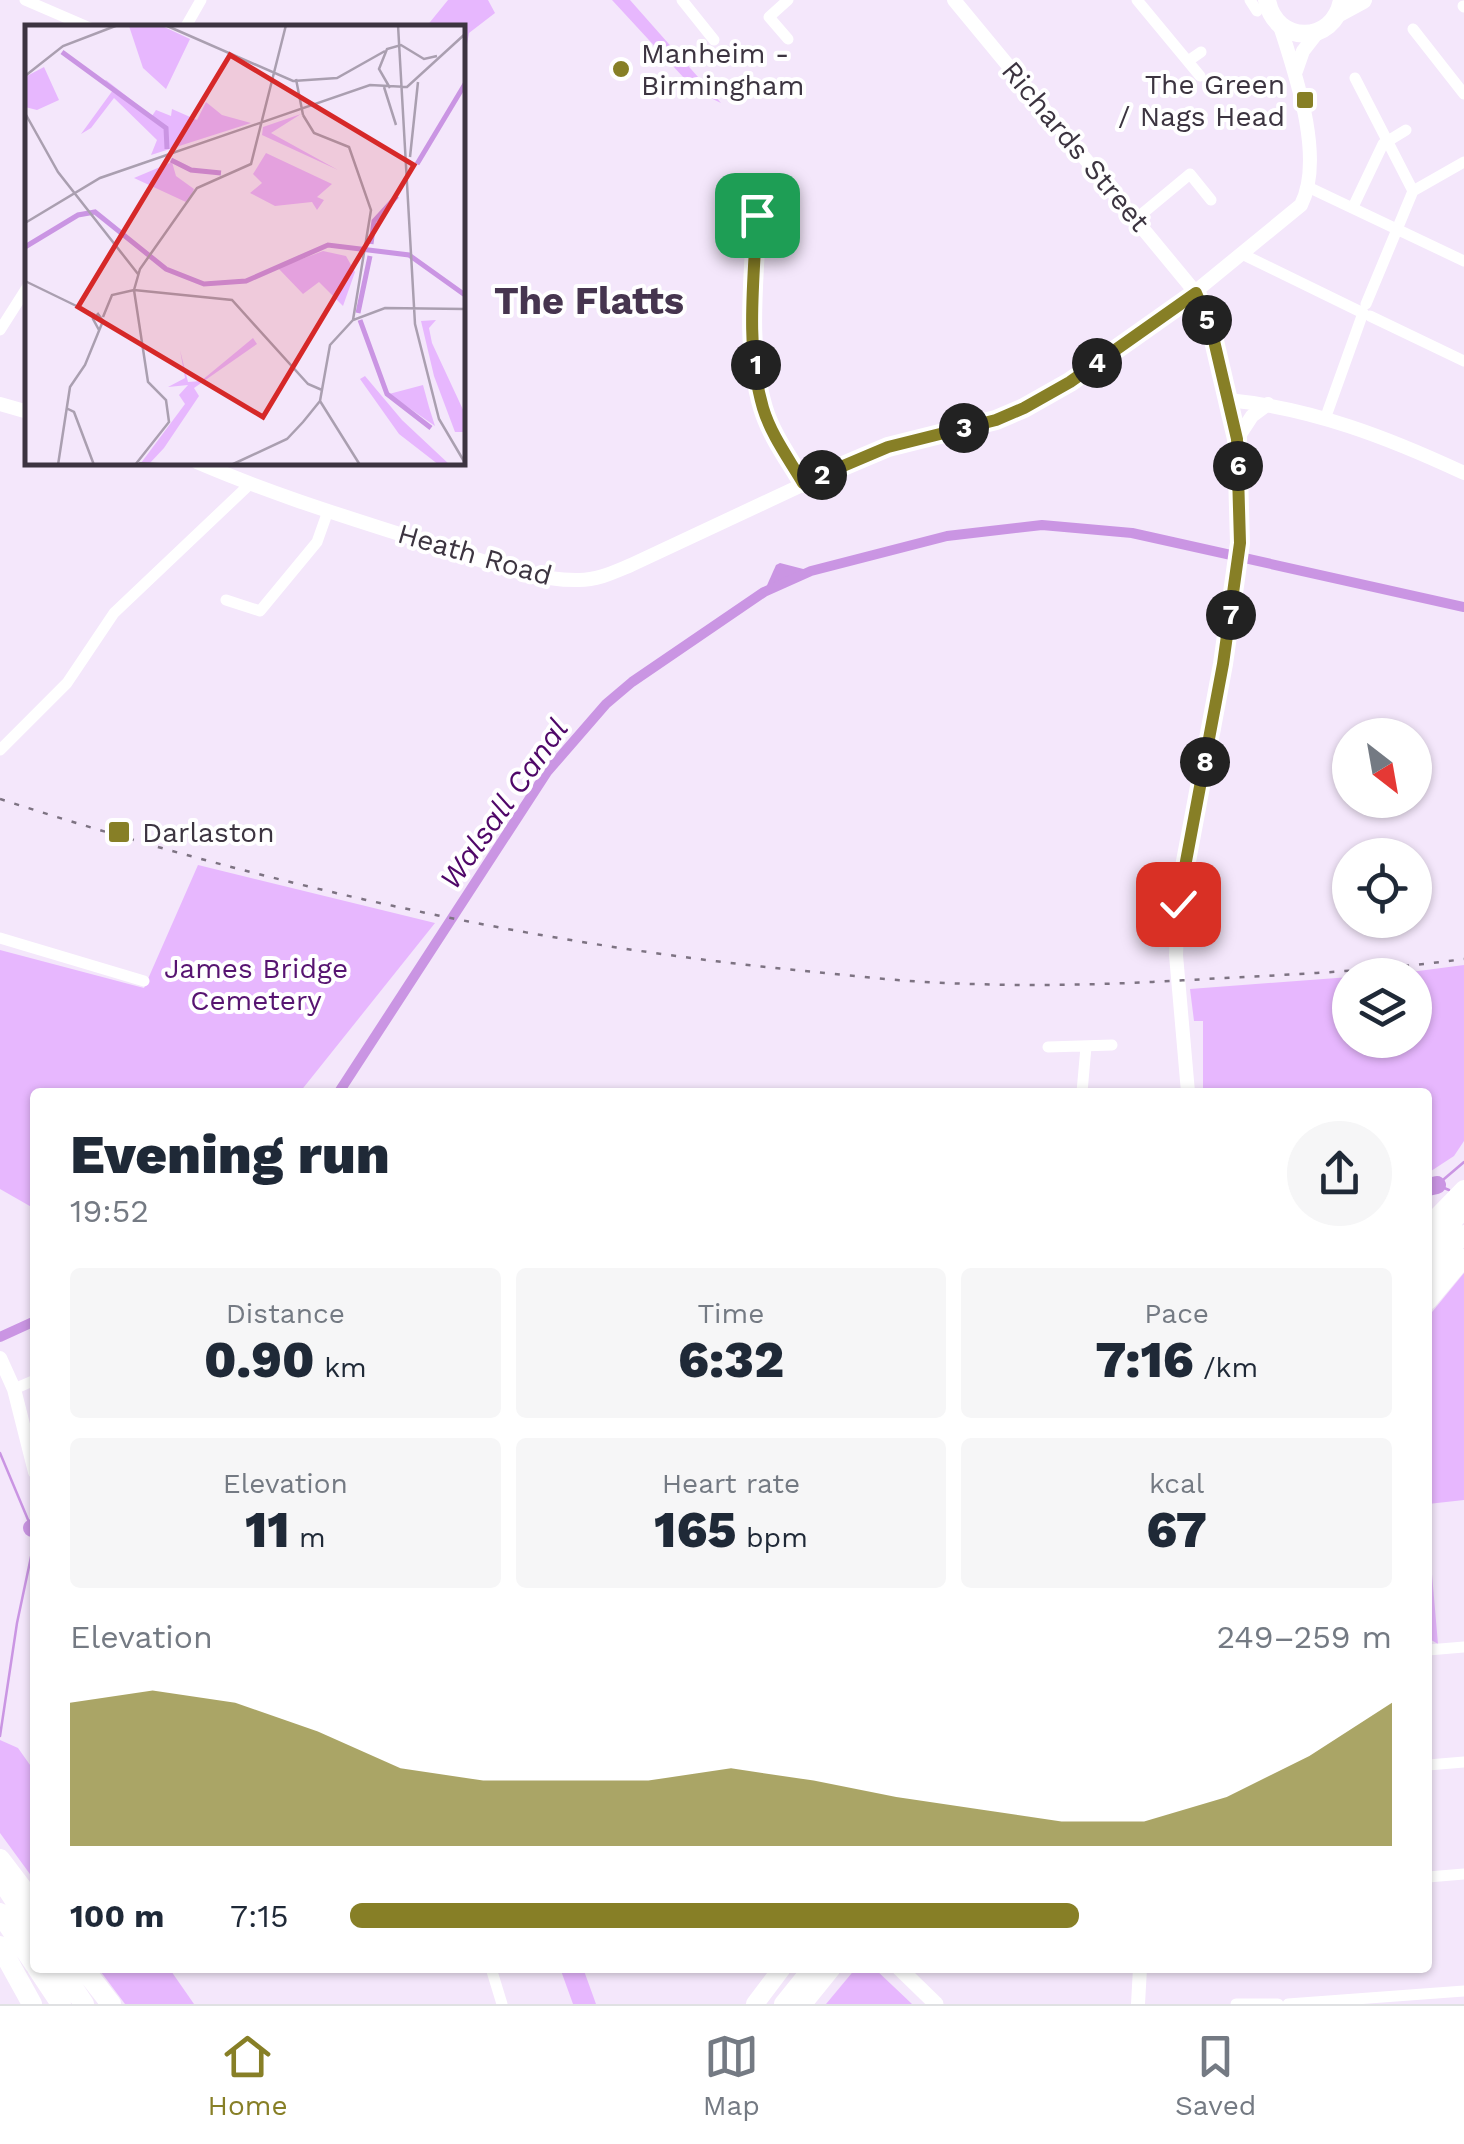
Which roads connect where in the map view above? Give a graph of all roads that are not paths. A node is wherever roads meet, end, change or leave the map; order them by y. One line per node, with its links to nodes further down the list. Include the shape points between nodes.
1 (25, 0): 10 (street)
2 (201, 0): 11 (street)
3 (682, 0): 16 (street)
4 (788, 0): 15 (street, via 768,17)
5 (954, 0): 31 (street, Richards Street)
6 (1138, 0): 18 (street)
7 (1363, 0): 9 (main road)
8 (1258, 4): 12 (main road)
9 (1340, 7): 14 (main road)
10 (83, 25)
11 (188, 25)
12 (1280, 26): 14 (main road, via 1294,34); 19 (street)
13 (1414, 29): 22 (street)
14 (1317, 33): 19 (street)
15 (788, 39)
16 (714, 40)
17 (1201, 52): 18 (street)
18 (1188, 61): 20 (street)
19 (1296, 72): 26 (street)
20 (1200, 76)
21 (1356, 78): 24 (street)
22 (1464, 94)
23 (1406, 130): 24 (street)
24 (1387, 140): 27 (street); 29 (street)
25 (1463, 164): 27 (street)
26 (1308, 187): 29 (street); 33 (street, Heath Road, via 1300,205)
27 (1412, 191): 32 (street)
28 (1212, 200): 31 (street, via 1190,174)
29 (1353, 207): 32 (street)
30 (757, 215): 48 (street, via 757,380 771,428)
31 (1137, 218): 36 (street, Richards Street)
32 (1397, 229): 34 (street); 37 (street)
33 (1242, 254): 36 (street, Heath Road); 37 (street)
34 (1464, 262)
35 (25, 291): 38 (street)
36 (1196, 293): 40 (street, Richards Street); 48 (street, Heath Road, via 1024,408 888,447)
37 (1366, 311): 39 (street); 44 (street)
38 (0, 330)
39 (1464, 362)
40 (1228, 400): 42 (street); 45 (street, Richards Street)
41 (0, 404): 43 (street)
42 (1268, 404): 44 (street); 45 (street)
43 (25, 411)
44 (1325, 419): 47 (street)
45 (1237, 439): 59 (street, Richards Street, via 1237,576 1178,904)
46 (204, 465): 49 (street, Heath Road)
47 (1464, 474)
48 (803, 483): 50 (street, Heath Road, via 619,570 578,580 532,574)
49 (250, 484): 50 (street, Heath Road); 52 (street, via 114,614 67,684)
50 (328, 512): 51 (street, via 317,542 260,610)
51 (226, 600)
52 (0, 750)
53 (0, 938): 54 (street)
54 (144, 982)
55 (1112, 1045): 57 (street)
56 (1048, 1047): 57 (street)
57 (1086, 1047): 58 (street)
58 (1082, 1088)
59 (1188, 1088)
60 (1464, 1190): 62 (main road)
61 (1464, 1209): 64 (main road)
62 (1432, 1222)
63 (1464, 1234): 66 (main road)
64 (1432, 1245)
65 (1464, 1258): 67 (main road)
66 (1432, 1270)
67 (1432, 1295)
68 (0, 1358): 70 (street)
69 (30, 1382): 70 (street)
70 (14, 1389): 71 (street)
71 (30, 1452)
72 (1464, 1647): 73 (street)
73 (1432, 1650)
74 (1464, 1762): 75 (street)
75 (1432, 1766)
76 (0, 1860): 80 (highway)
77 (1464, 1874): 78 (street)
78 (1432, 1877)
79 (0, 1878): 82 (highway)
80 (30, 1899)
81 (0, 1912): 84 (highway)
82 (30, 1923)
83 (0, 1946): 96 (highway)
84 (30, 1957)
85 (41, 1973): 97 (highway)
86 (63, 1973): 98 (highway)
87 (87, 1973): 99 (highway)
88 (493, 1973): 100 (street)
89 (778, 1973): 101 (main road)
90 (808, 1973): 102 (main road)
91 (828, 1973): 103 (main road)
92 (904, 1973): 104 (main road)
93 (1140, 1973): 95 (street)
94 (1464, 1991): 107 (street)
95 (1141, 2001)
96 (32, 2004)
97 (62, 2004)
98 (84, 2004)
99 (111, 2004)
100 (502, 2004)
101 (755, 2004)
102 (783, 2004)
103 (803, 2004)
104 (936, 2004)
105 (1236, 2004): 106 (street)
106 (1278, 2004)
107 (1288, 2004)

